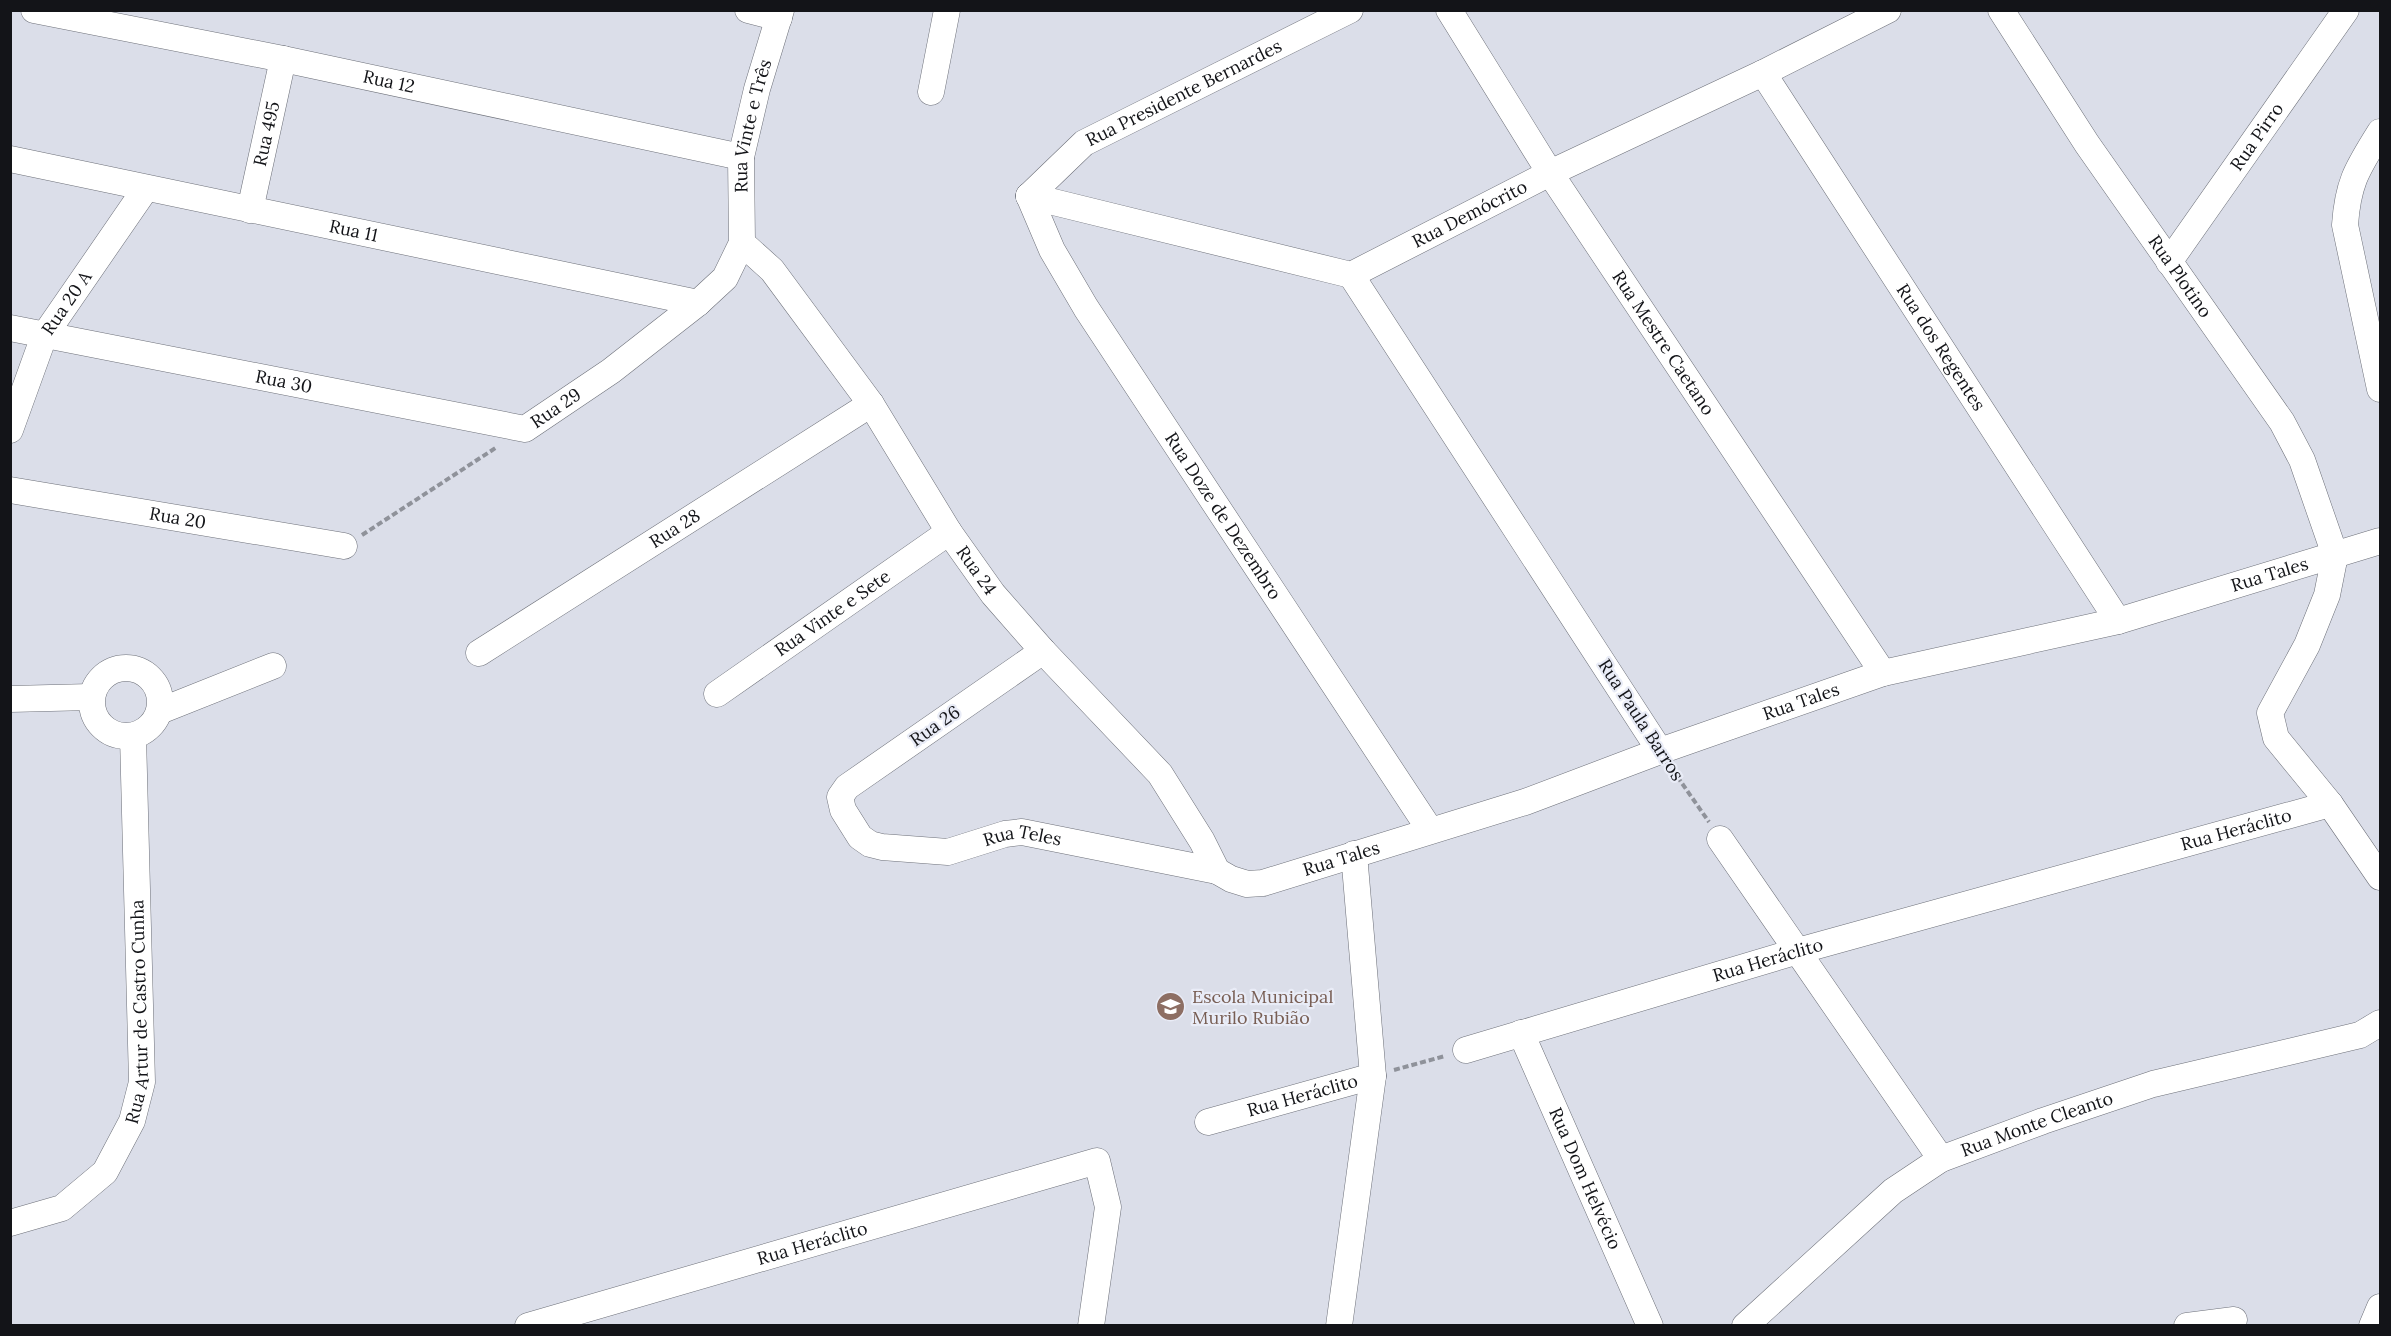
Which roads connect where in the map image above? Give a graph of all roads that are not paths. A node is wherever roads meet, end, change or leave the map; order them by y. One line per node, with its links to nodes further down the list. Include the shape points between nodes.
1 (34, 10): 10 (street, Rua 12)
2 (748, 10): 9 (street)
3 (947, 10): 12 (street)
4 (1350, 10): 18 (street, Rua Presidente Bernardes, via 1084,143)
5 (1449, 10): 16 (street, Rua Mestre Caetano)
6 (1888, 10): 11 (street, Rua Demócrito)
7 (2001, 10): 21 (street, Rua Plotino)
8 (2346, 10): 21 (street, Rua Pirro)
9 (780, 14): 14 (street, Rua Vinte e Três)
10 (283, 59): 14 (street, Rua 12); 19 (street, Rua 495)
11 (1763, 73): 16 (street, Rua Demócrito); 35 (street, Rua dos Regentes)
12 (932, 92)
13 (2380, 132): 26 (street, via 2355,172 2347,197 2345,225)
14 (741, 157): 20 (street, Rua Vinte e Três)
15 (10, 159): 17 (street, Rua 11)
16 (1550, 173): 22 (street, Rua Demócrito); 39 (street, Rua Mestre Caetano)
17 (146, 188): 19 (street, Rua 11); 25 (street, Rua 20 A)
18 (1029, 196): 22 (street); 48 (street, Rua Doze de Dezembro, via 1052,250 1086,308)
19 (250, 210): 23 (street, Rua 11)
20 (742, 243): 23 (street, Rua 29, via 724,278); 27 (street, Rua 24, via 772,270)
21 (2169, 262): 34 (street, Rua Plotino, via 2282,422 2302,460)
22 (1351, 275): 45 (street, Rua Paula Barros)
23 (698, 303): 28 (street, Rua 29, via 611,371)
24 (10, 328): 25 (street, Rua 30)
25 (44, 336): 28 (street, Rua 30); 29 (street, Rua 20 A)
26 (2380, 389)
27 (871, 404): 31 (street, Rua 24); 37 (street, Rua 28)
28 (525, 429)
29 (10, 430)
30 (10, 490): 33 (street, Rua 20)
31 (949, 532): 36 (street, Rua 24, via 993,594); 40 (street, Rua Vinte e Sete)
32 (2380, 541): 34 (street, Rua Tales)
33 (344, 546)
34 (2335, 555): 35 (street, Rua Tales); 46 (street, via 2327,595 2307,645 2270,713 2276,738)
35 (2118, 621): 39 (street, Rua Tales)
36 (1043, 651): 47 (street, Rua 26, via 847,787 840,797); 51 (street, Rua 24, via 1160,774)
37 (479, 653)
38 (273, 666): 43 (street)
39 (1883, 674): 45 (street, Rua Tales)
40 (717, 694)
41 (91, 697): 42 (street); 43 (street, via 98,680 113,669 132,667 149,676 159,692); 44 (street, via 93,714 102,727 117,735)
42 (10, 699)
43 (160, 711): 44 (street, via 150,727)
44 (133, 736): 60 (street, Rua Artur de Castro Cunha, via 142,1082 132,1122 105,1172 62,1208)
45 (1660, 751): 48 (street, Rua Tales, via 1525,802)
46 (2330, 804): 52 (street); 53 (street, Rua Heráclito)
47 (843, 810): 51 (street, Rua Teles, via 860,837 882,847 948,852 1022,832)
48 (1430, 830): 50 (street, Rua Tales)
49 (1720, 839): 53 (street)
50 (1354, 854): 51 (street, Rua Tales, via 1263,883 1247,884); 57 (street)
51 (1224, 875)
52 (2380, 877)
53 (1798, 951): 55 (street, Rua Heráclito); 59 (street)
54 (2380, 1023): 59 (street, Rua Monte Cleanto, via 2360,1035 2153,1084)
55 (1521, 1033): 56 (street, Rua Heráclito); 66 (street, Rua Dom Helvécio)
56 (1466, 1050)
57 (1373, 1076): 58 (street, Rua Heráclito); 65 (street)
58 (1208, 1122)
59 (1941, 1159): 67 (street, Rua Monte Cleanto, via 1893,1191)
60 (10, 1223)
61 (2380, 1307): 69 (street)
62 (2233, 1323): 68 (street)
63 (528, 1326): 64 (street, Rua Heráclito, via 1097,1161 1108,1207)
64 (1091, 1326)
65 (1339, 1326)
66 (1650, 1326)
67 (1745, 1326)
68 (2187, 1326)
69 (2372, 1326)

